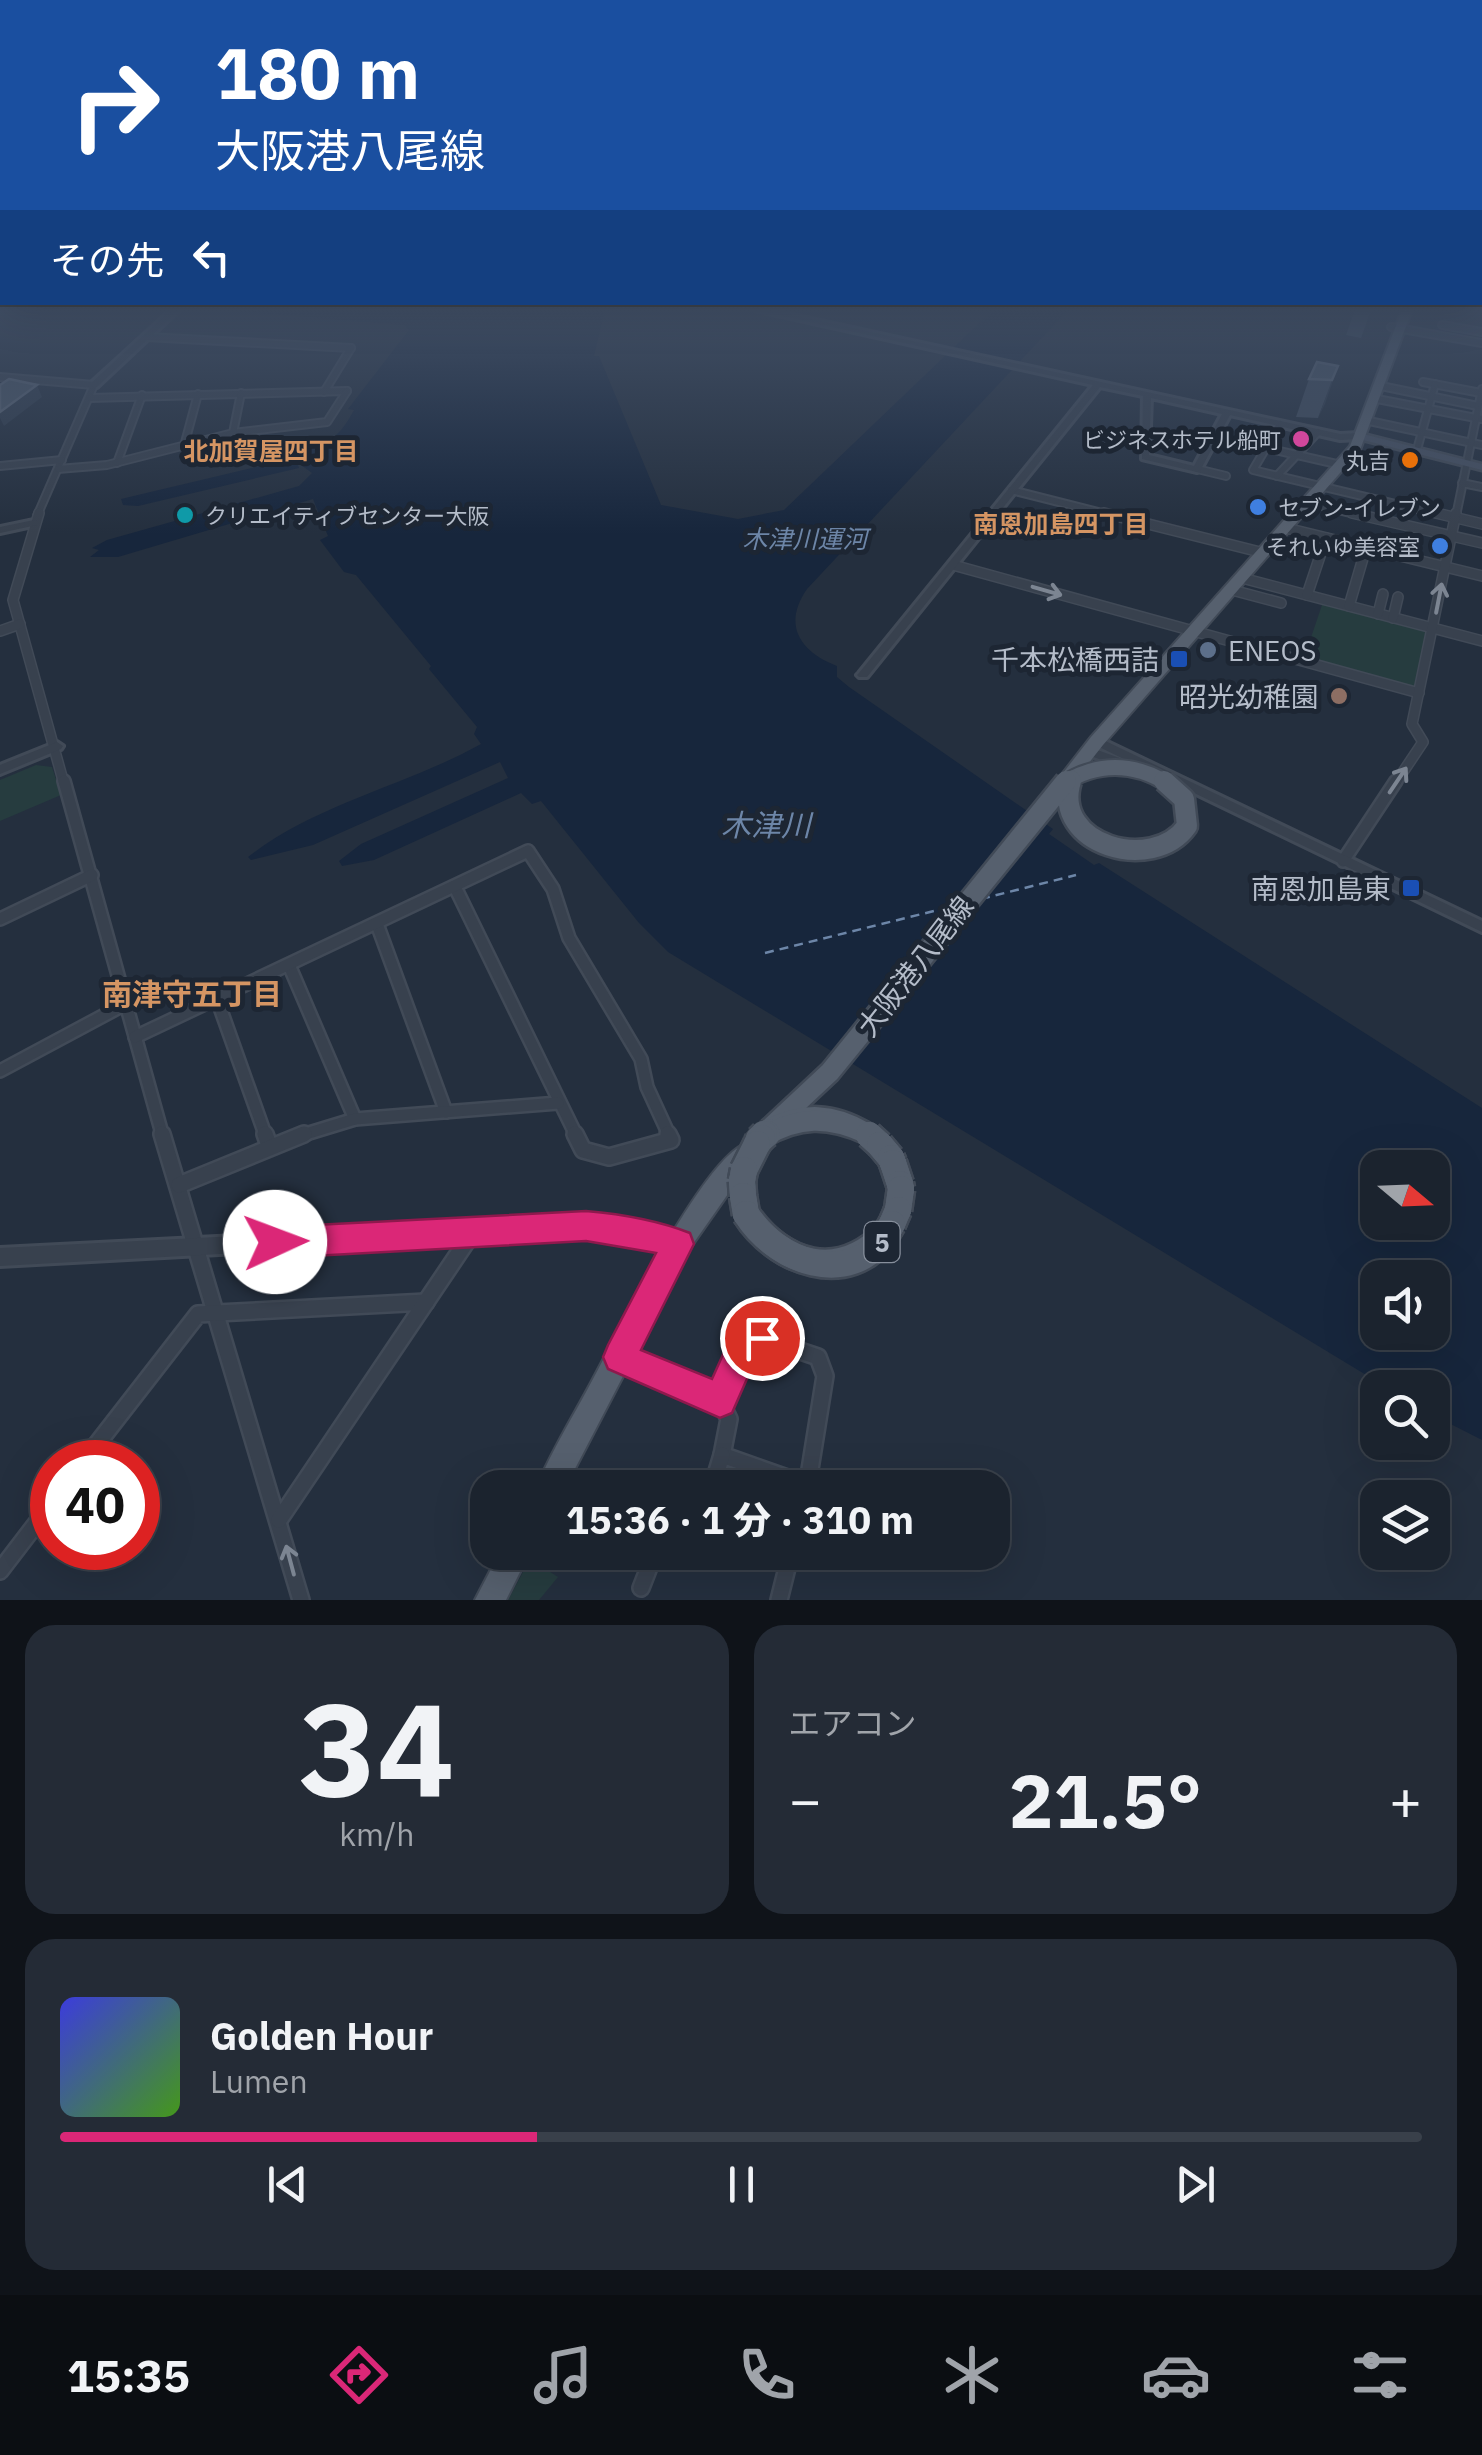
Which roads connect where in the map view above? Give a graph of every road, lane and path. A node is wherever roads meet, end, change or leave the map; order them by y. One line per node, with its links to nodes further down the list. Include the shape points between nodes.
1 (1435, 384): 16 (street)
2 (90, 385): 3 (street)
3 (94, 385): 17 (street)
4 (328, 385): 10 (street)
5 (1097, 385): 15 (street); 47 (street)
6 (1372, 385): 28 (main road, 大阪港八尾線 / 5, via 1355,426)
7 (1381, 385): 12 (main road, 大阪港八尾線 / 5)
8 (1439, 385): 9 (street)
9 (1482, 391): 18 (street)
10 (324, 392): 11 (street); 25 (street, via 347,392 327,422)
11 (241, 393): 13 (street); 25 (street)
12 (1379, 393): 16 (street, via 1405,387); 19 (street); 22 (main road, 大阪港八尾線 / 5)
13 (198, 394): 14 (street); 31 (street)
14 (142, 395): 17 (street); 36 (street)
15 (1146, 395): 20 (street); 41 (street, via 1145,457)
16 (1432, 396): 18 (street); 19 (street)
17 (90, 398): 37 (street)
18 (1478, 406): 21 (street)
19 (1429, 409): 21 (street); 27 (street)
20 (1227, 412): 23 (street); 41 (street)
21 (1479, 419): 24 (street)
22 (1369, 421): 27 (street); 28 (main road, 大阪港八尾線 / 5)
23 (1280, 424): 26 (street); 33 (street)
24 (1478, 430): 29 (street)
25 (233, 432): 31 (street)
26 (1318, 432): 28 (street); 34 (street)
27 (1423, 432): 29 (street); 32 (street)
28 (1359, 436): 32 (main road); 35 (main road); 39 (main road, 大阪港八尾線 / 5)
29 (1470, 442): 30 (street); 35 (street)
30 (1482, 444)
31 (184, 446): 36 (street)
32 (1418, 446): 35 (main road)
33 (1266, 448): 34 (street); 43 (street, via 1254,470)
34 (1297, 455): 39 (street); 43 (street)
35 (1467, 460): 38 (main road); 44 (street)
36 (117, 463): 37 (street)
37 (60, 464): 40 (street); 50 (street)
38 (1482, 464)
39 (1341, 465): 45 (main road, 大阪港八尾線 / 5)
40 (0, 466)
41 (1197, 469): 42 (street)
42 (1226, 476)
43 (1277, 476): 45 (street)
44 (1462, 483): 46 (street); 49 (street)
45 (1322, 487): 48 (main road, 大阪港八尾線 / 5); 49 (street)
46 (1482, 488)
47 (1011, 490): 58 (street); 59 (street)
48 (1308, 503): 52 (main road, 大阪港八尾線 / 5); 54 (street)
49 (1456, 518): 51 (street); 54 (street)
50 (34, 523): 53 (street); 70 (street, via 13,595)
51 (1482, 524)
52 (1286, 528): 55 (street); 58 (main road, 大阪港八尾線 / 5)
53 (0, 530)
54 (1452, 536): 56 (street); 60 (street)
55 (1326, 538): 57 (street); 64 (street)
56 (1482, 543)
57 (1366, 548): 60 (street); 67 (street)
58 (1264, 553): 62 (main road, 大阪港八尾線 / 5)
59 (953, 565): 72 (street, one-way to 72); 75 (street)
60 (1445, 567): 61 (street); 71 (street, one-way to 60)
61 (1482, 576)
62 (1237, 584): 64 (street); 66 (street); 72 (main road, 大阪港八尾線 / 5)
63 (1383, 594): 68 (street)
64 (1307, 595): 67 (street)
65 (1398, 598): 69 (street)
66 (1281, 603)
67 (1349, 606): 68 (street)
68 (1378, 614): 69 (street)
69 (1392, 618): 71 (street)
70 (20, 624): 73 (street); 77 (street)
71 (1434, 629): 74 (street); 76 (street)
72 (1195, 631): 76 (street); 78 (main road, 大阪港八尾線 / 5)
73 (0, 632)
74 (1482, 642)
75 (862, 676)
76 (1419, 693): 80 (street, one-way to 76, via 1423,742 1412,724)
77 (56, 746): 79 (street); 81 (street)
78 (1093, 746): 80 (street); 97 (main road, 大阪港八尾線 / 5, bridge, via 1069,776 1066,790 1065,800 1074,822 1115,847 1148,850 1170,844 1185,830 1186,807 1169,786 1138,771 1110,767 1079,774 1072,778 1069,782 1067,786 1065,790 1064,800 1066,808 1073,822 1081,830 1102,843 1121,849 1135,851 1148,851 1160,849 1176,842 1184,834 1188,820 1188,812 1185,803 1173,789 1163,781 1151,775 1129,768 1120,767 1105,767 1076,774 1071,778 1061,785 854,1044 759,1138 752,1148 745,1161 741,1175 740,1188 745,1214 763,1240 774,1249 785,1256 825,1266 840,1264 864,1256 885,1238 892,1228 897,1218 901,1195 900,1177 890,1154 874,1136 857,1125 834,1117 813,1116 798,1118 790,1120 768,1131 759,1139 752,1148 743,1168 741,1190 746,1213 774,1248 820,1264 864,1254 892,1228 900,1184 882,1145 842,1120 798,1118 760,1139 727,1173)
79 (0, 770)
80 (1344, 861): 85 (street)
81 (92, 875): 83 (street); 88 (street)
82 (455, 888): 84 (street); 91 (street); 91 (street, via 528,851 553,889 568,938 641,1059 671,1140 610,1157 583,1150)
83 (0, 919)
84 (377, 924): 86 (street); 92 (street)
85 (1482, 927)
86 (289, 965): 87 (street); 93 (street)
87 (217, 999): 89 (street); 94 (street)
88 (127, 1003): 89 (street); 90 (street)
89 (135, 1037): 95 (street)
90 (0, 1071)
91 (558, 1104): 92 (street)
92 (446, 1112): 93 (street)
93 (355, 1118): 94 (street)
94 (269, 1145): 95 (street)
95 (179, 1185): 98 (street)
96 (471, 1235): 97 (street, via 586,1226); 98 (street); 100 (street)
97 (678, 1244): 102 (main road, 大阪港八尾線 / 5)
98 (197, 1246): 99 (street); 101 (street)
99 (0, 1257)
100 (426, 1302): 101 (street); 110 (street)
101 (212, 1313): 104 (street, via 198,1314); 110 (street)
102 (620, 1357): 103 (street); 106 (main road, 大阪港八尾線 / 5)
103 (720, 1400): 105 (street, via 729,1419); 109 (street, via 750,1340 818,1357 824,1376)
104 (100, 1440)
105 (722, 1455): 107 (street); 108 (street)
106 (560, 1470)
107 (717, 1470)
108 (763, 1470)
109 (809, 1470)
110 (280, 1520): 117 (street, one-way to 110)
111 (30, 1531): 115 (street)
112 (506, 1570): 118 (main road)
113 (648, 1570): 116 (street)
114 (786, 1570): 119 (street)
115 (0, 1571)
116 (641, 1588)
117 (301, 1600)
118 (490, 1600)
119 (779, 1600)

